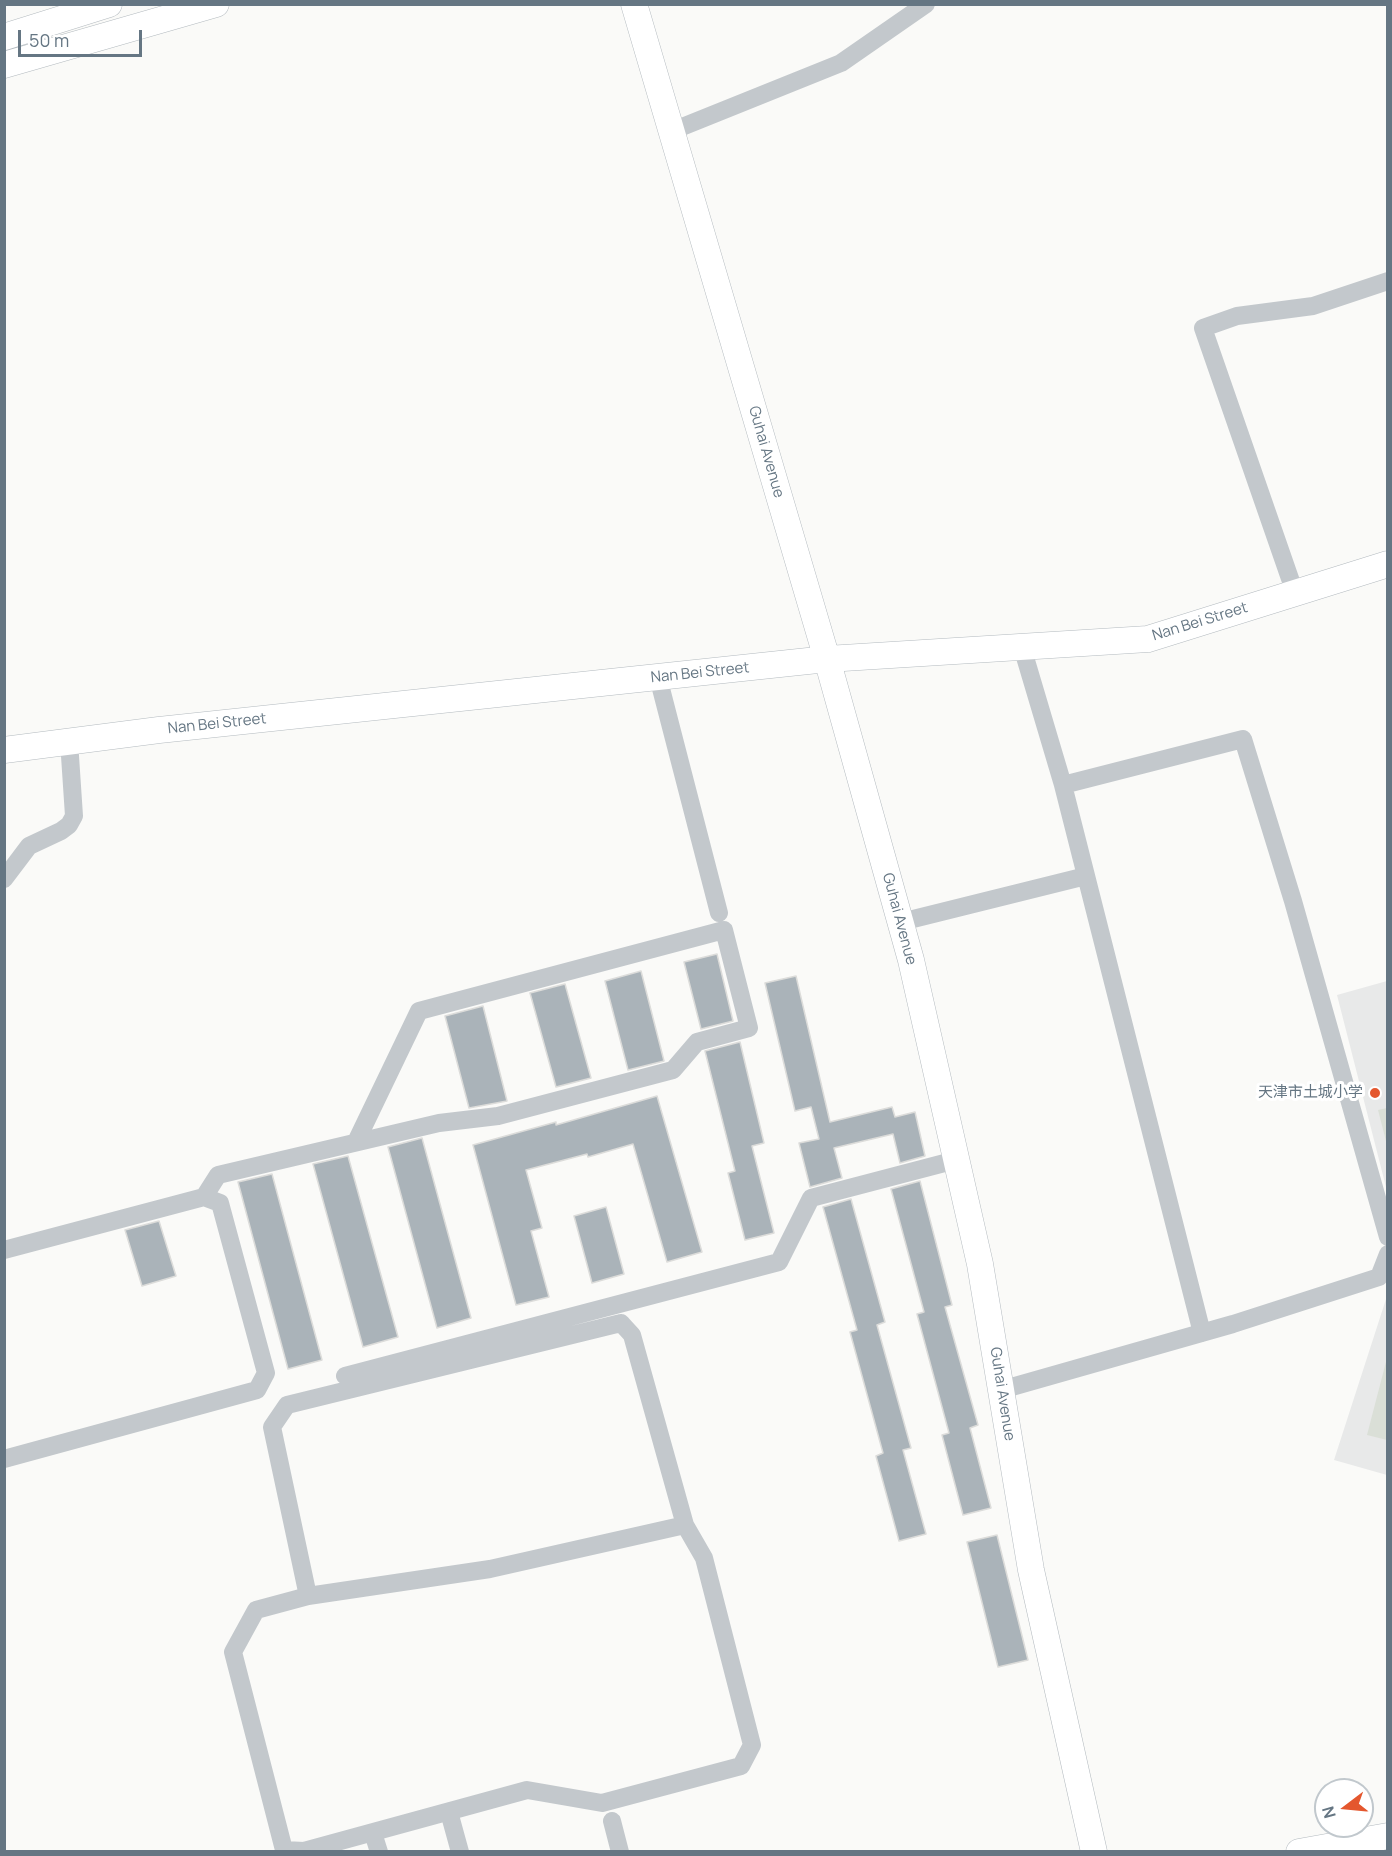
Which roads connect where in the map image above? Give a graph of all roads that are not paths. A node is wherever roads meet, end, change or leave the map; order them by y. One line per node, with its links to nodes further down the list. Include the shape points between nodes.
1 (109, 4): 5 (street)
2 (216, 4): 6 (street)
3 (634, 4): 7 (street, Guhai Avenue)
4 (927, 4): 7 (street, via 841,63)
5 (4, 37)
6 (4, 65)
7 (672, 131): 12 (street, Guhai Avenue)
8 (1388, 281): 10 (street, via 1314,306 1237,316 1203,328)
9 (1388, 564): 10 (street, Nan Bei Street)
10 (1295, 593): 11 (street, Nan Bei Street, via 1148,639)
11 (1022, 647): 12 (street, Nan Bei Street); 16 (street)
12 (827, 659): 13 (street, Nan Bei Street); 20 (street, Guhai Avenue)
13 (658, 677): 14 (street, Nan Bei Street); 19 (street)
14 (69, 741): 15 (street, Nan Bei Street); 18 (street, via 74,816 61,831 29,846)
15 (4, 750)
16 (1063, 785): 17 (street); 24 (street, via 1243,739)
17 (1086, 876): 20 (street); 27 (street)
18 (4, 879)
19 (719, 913)
20 (900, 922): 22 (street, Guhai Avenue)
21 (356, 1142): 21 (street, via 439,1123 498,1116 673,1070 697,1042 749,1028 724,930 419,1011); 23 (street, via 219,1175)
22 (956, 1160): 28 (street, via 811,1198 779,1263); 29 (street, Guhai Avenue, via 980,1264)
23 (204, 1197): 25 (street); 30 (street, via 220,1203 266,1373 257,1390)
24 (1388, 1237)
25 (4, 1250)
26 (1388, 1254): 27 (street, via 1379,1277)
27 (1202, 1333): 29 (street)
28 (345, 1376)
29 (1001, 1390): 40 (street, Guhai Avenue, via 1031,1570)
30 (4, 1459)
31 (685, 1525): 32 (street, via 490,1569); 32 (street, via 633,1335 621,1323 287,1405 272,1427); 33 (street, via 704,1558 752,1746 741,1766 602,1803 527,1790)
32 (308, 1596): 35 (street, via 256,1610 233,1652 284,1850 304,1851)
33 (449, 1812): 35 (street); 38 (street)
34 (612, 1821): 39 (street)
35 (373, 1833): 37 (street)
36 (1388, 1836): 41 (street)
37 (378, 1851)
38 (460, 1851)
39 (620, 1851)
40 (1094, 1851)
41 (1299, 1851)

